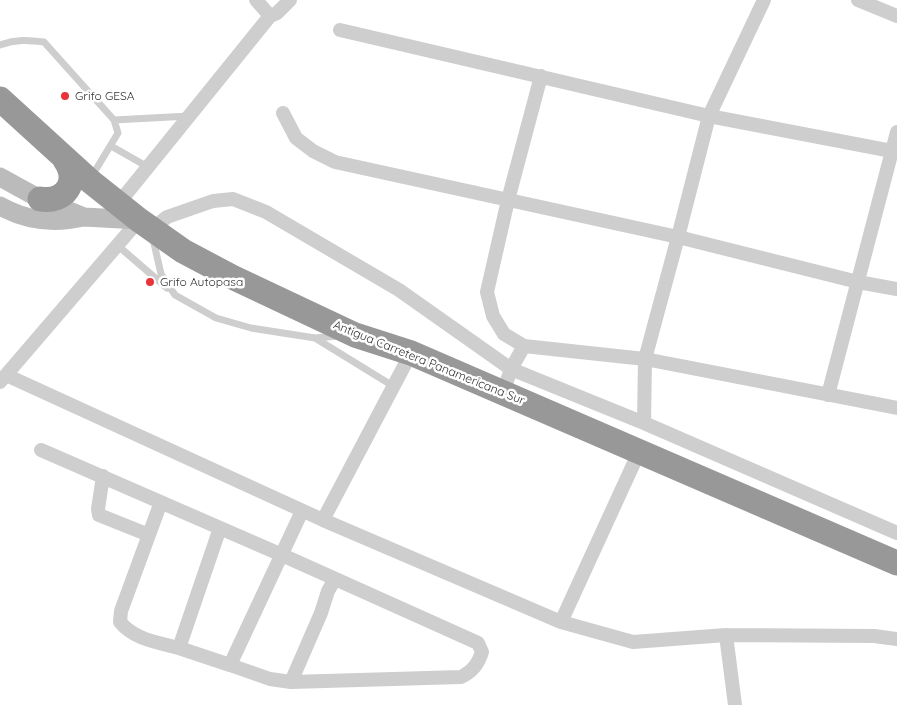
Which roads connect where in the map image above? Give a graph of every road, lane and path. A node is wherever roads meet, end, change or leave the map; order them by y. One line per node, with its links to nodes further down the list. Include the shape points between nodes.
1 (256, 0): 5 (street)
2 (290, 0): 5 (street)
3 (764, 0): 13 (street)
4 (865, 1): 6 (street)
5 (270, 16): 12 (street)
6 (897, 16)
7 (340, 30): 9 (street)
8 (0, 45): 14 (lane, via 23,39 44,42)
9 (541, 76): 13 (street); 23 (street)
10 (0, 99): 18 (highway, Antigua Carretera Panamericana Sur)
11 (283, 113): 23 (street, via 296,138 335,162)
12 (189, 116): 14 (lane); 19 (street)
13 (708, 116): 17 (street); 28 (street)
14 (114, 120): 16 (lane, via 118,133)
15 (897, 132): 17 (street)
16 (111, 146): 19 (lane); 21 (lane)
17 (895, 152): 30 (street)
18 (65, 160): 21 (highway, Antigua Carretera Panamericana Sur); 22 (highway, via 71,178 67,191 54,199)
19 (148, 167): 24 (street)
20 (0, 177): 22 (street)
21 (90, 181): 24 (highway, Antigua Carretera Panamericana Sur)
22 (40, 199): 26 (street)
23 (508, 200): 28 (street); 35 (street, via 487,292 493,316 504,334)
24 (118, 204): 27 (highway, Antigua Carretera Panamericana Sur)
25 (0, 206): 26 (street, via 22,216 49,221)
26 (84, 217): 27 (street)
27 (145, 225): 29 (street); 32 (lane, via 161,274); 33 (highway, Antigua Carretera Panamericana Sur, via 232,278); 38 (street, via 213,201 232,199 266,212 399,290)
28 (678, 237): 30 (street); 37 (street)
29 (117, 246): 32 (lane); 39 (street)
30 (858, 282): 31 (street); 42 (street)
31 (897, 289)
32 (175, 295): 34 (lane, via 216,318 251,328)
33 (354, 335): 34 (lane); 36 (highway, Antigua Carretera Panamericana Sur)
34 (315, 338): 40 (lane)
35 (524, 346): 37 (street); 38 (street)
36 (411, 353): 40 (street); 41 (highway, Antigua Carretera Panamericana Sur)
37 (645, 359): 42 (street); 44 (street)
38 (511, 369): 41 (street); 44 (street)
39 (3, 379): 49 (street)
40 (393, 386): 50 (street)
41 (503, 393): 46 (highway, Antigua Carretera Panamericana Sur)
42 (828, 395): 43 (street)
43 (897, 408)
44 (644, 423): 52 (street)
45 (41, 450): 47 (street)
46 (639, 452): 55 (highway, Antigua Carretera Panamericana Sur); 57 (street)
47 (103, 476): 48 (street); 53 (street, via 99,515)
48 (161, 502): 51 (street); 53 (street)
49 (302, 511): 50 (street); 54 (street)
50 (323, 520): 57 (street)
51 (220, 528): 54 (street); 60 (street)
52 (897, 533)
53 (149, 535): 60 (street, via 121,611 120,622 136,636)
54 (282, 555): 56 (street); 61 (street)
55 (897, 563)
56 (335, 579): 62 (street); 62 (street, via 478,643 482,652 478,662 472,672 461,677)
57 (561, 622): 58 (street, via 633,642)
58 (726, 636): 59 (street, via 874,636); 63 (street)
59 (897, 639)
60 (179, 648): 61 (street)
61 (230, 664): 62 (street, via 270,679)
62 (291, 682)
63 (736, 705)

